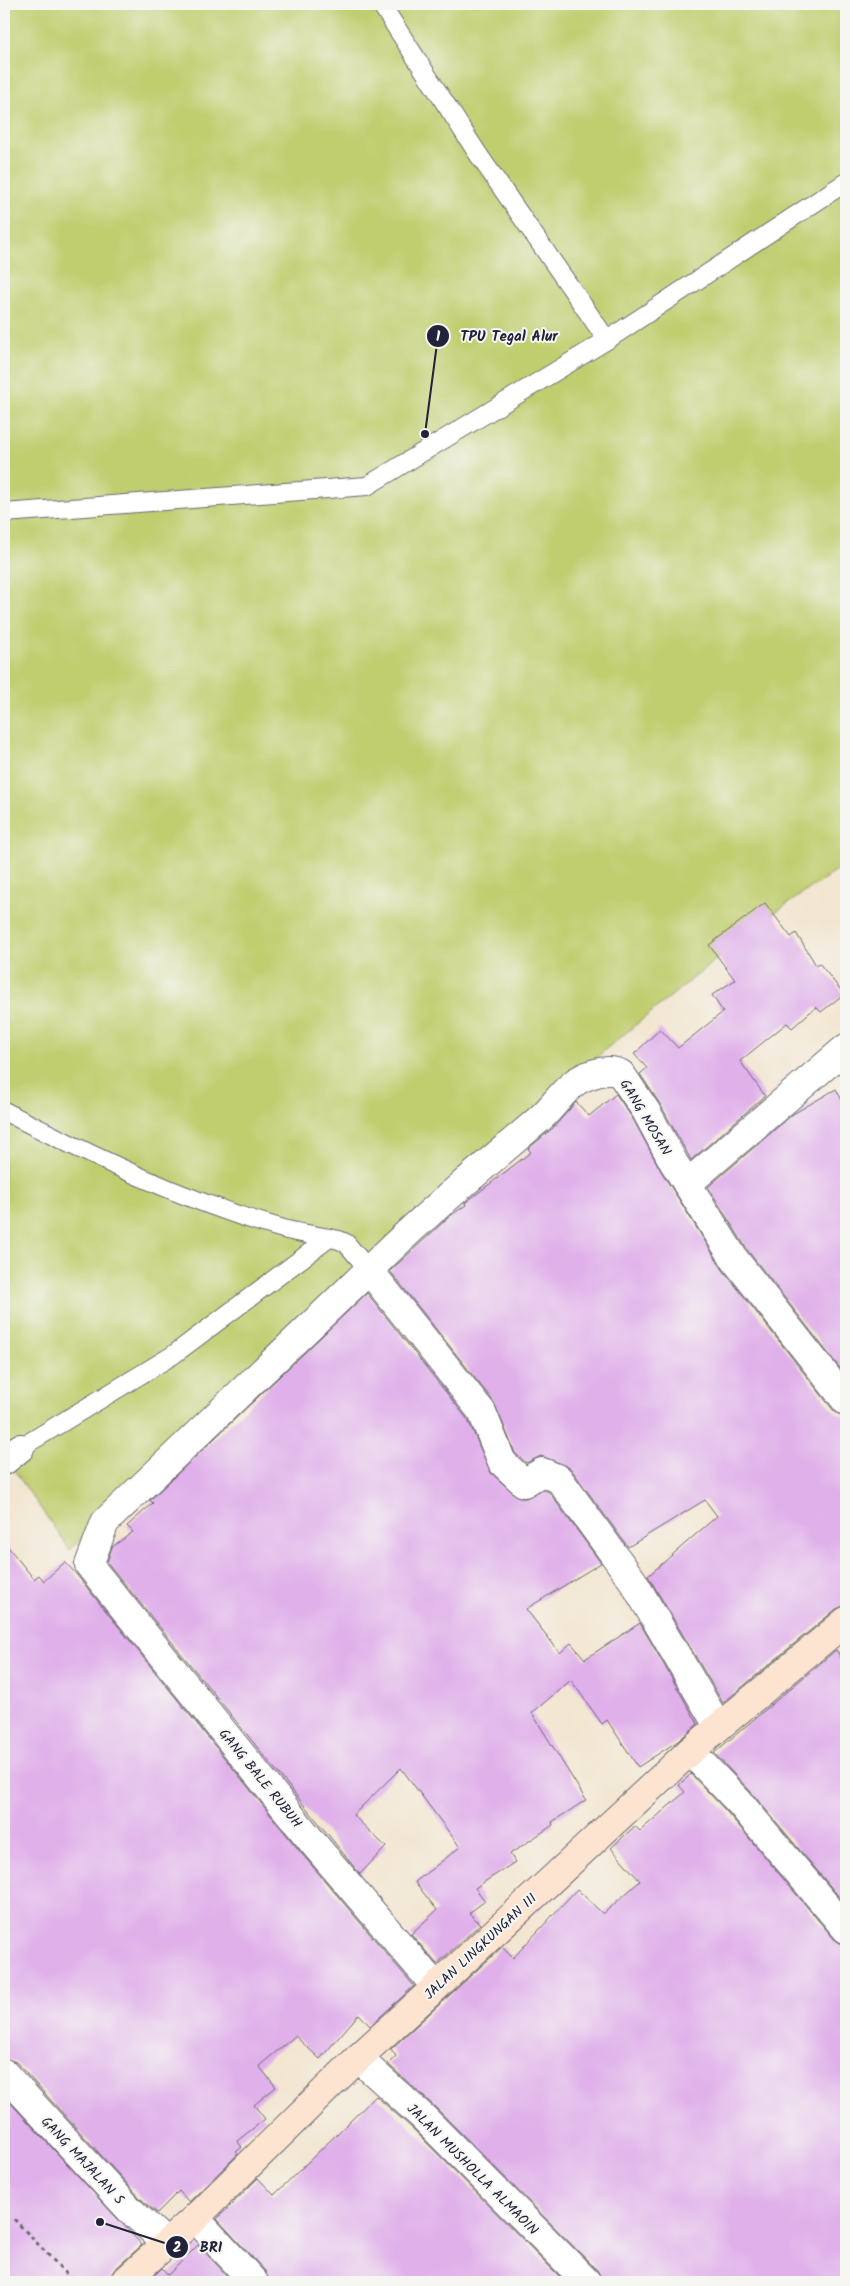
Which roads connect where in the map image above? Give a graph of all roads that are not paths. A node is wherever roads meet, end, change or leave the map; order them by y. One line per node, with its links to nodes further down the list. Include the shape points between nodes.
1 (381, 4): 3 (lane, via 478,154)
2 (846, 182): 3 (lane)
3 (607, 340): 4 (lane, via 368,486)
4 (4, 513)
5 (846, 1048): 7 (street)
6 (4, 1111): 8 (lane, via 98,1158 221,1209 288,1230)
7 (687, 1184): 9 (street, GANG MOSAN, via 646,1111 620,1074 597,1073 576,1081 543,1117 455,1191); 10 (street, GANG MOSAN, via 735,1260)
8 (330, 1238): 9 (lane, via 346,1243); 11 (lane, via 172,1355)
9 (369, 1270): 13 (street, via 482,1412 502,1462 524,1483 542,1472 559,1479 633,1581); 16 (street, GANG BALE RUBUH, via 105,1522 88,1565 314,1844)
10 (846, 1401)
11 (12, 1455)
12 (846, 1621): 13 (street, JALAN LINGKUNGAN III)
13 (718, 1726): 14 (street, JALAN LINGKUNGAN III)
14 (690, 1751): 15 (street, via 739,1802); 16 (street, JALAN LINGKUNGAN III)
15 (846, 1929)
16 (436, 1987): 17 (street, JALAN LINGKUNGAN III)
17 (358, 2058): 19 (street, JALAN LINGKUNGAN III); 23 (street, JALAN MUSHOLLA ALMAOIN, via 424,2118)
18 (4, 2073): 20 (street, GANG MAJALAN S, via 130,2210)
19 (195, 2218): 20 (street, JALAN LINGKUNGAN III); 22 (street)
20 (166, 2243): 21 (street, JALAN LINGKUNGAN III)
21 (124, 2282)
22 (254, 2282)
23 (587, 2282)

